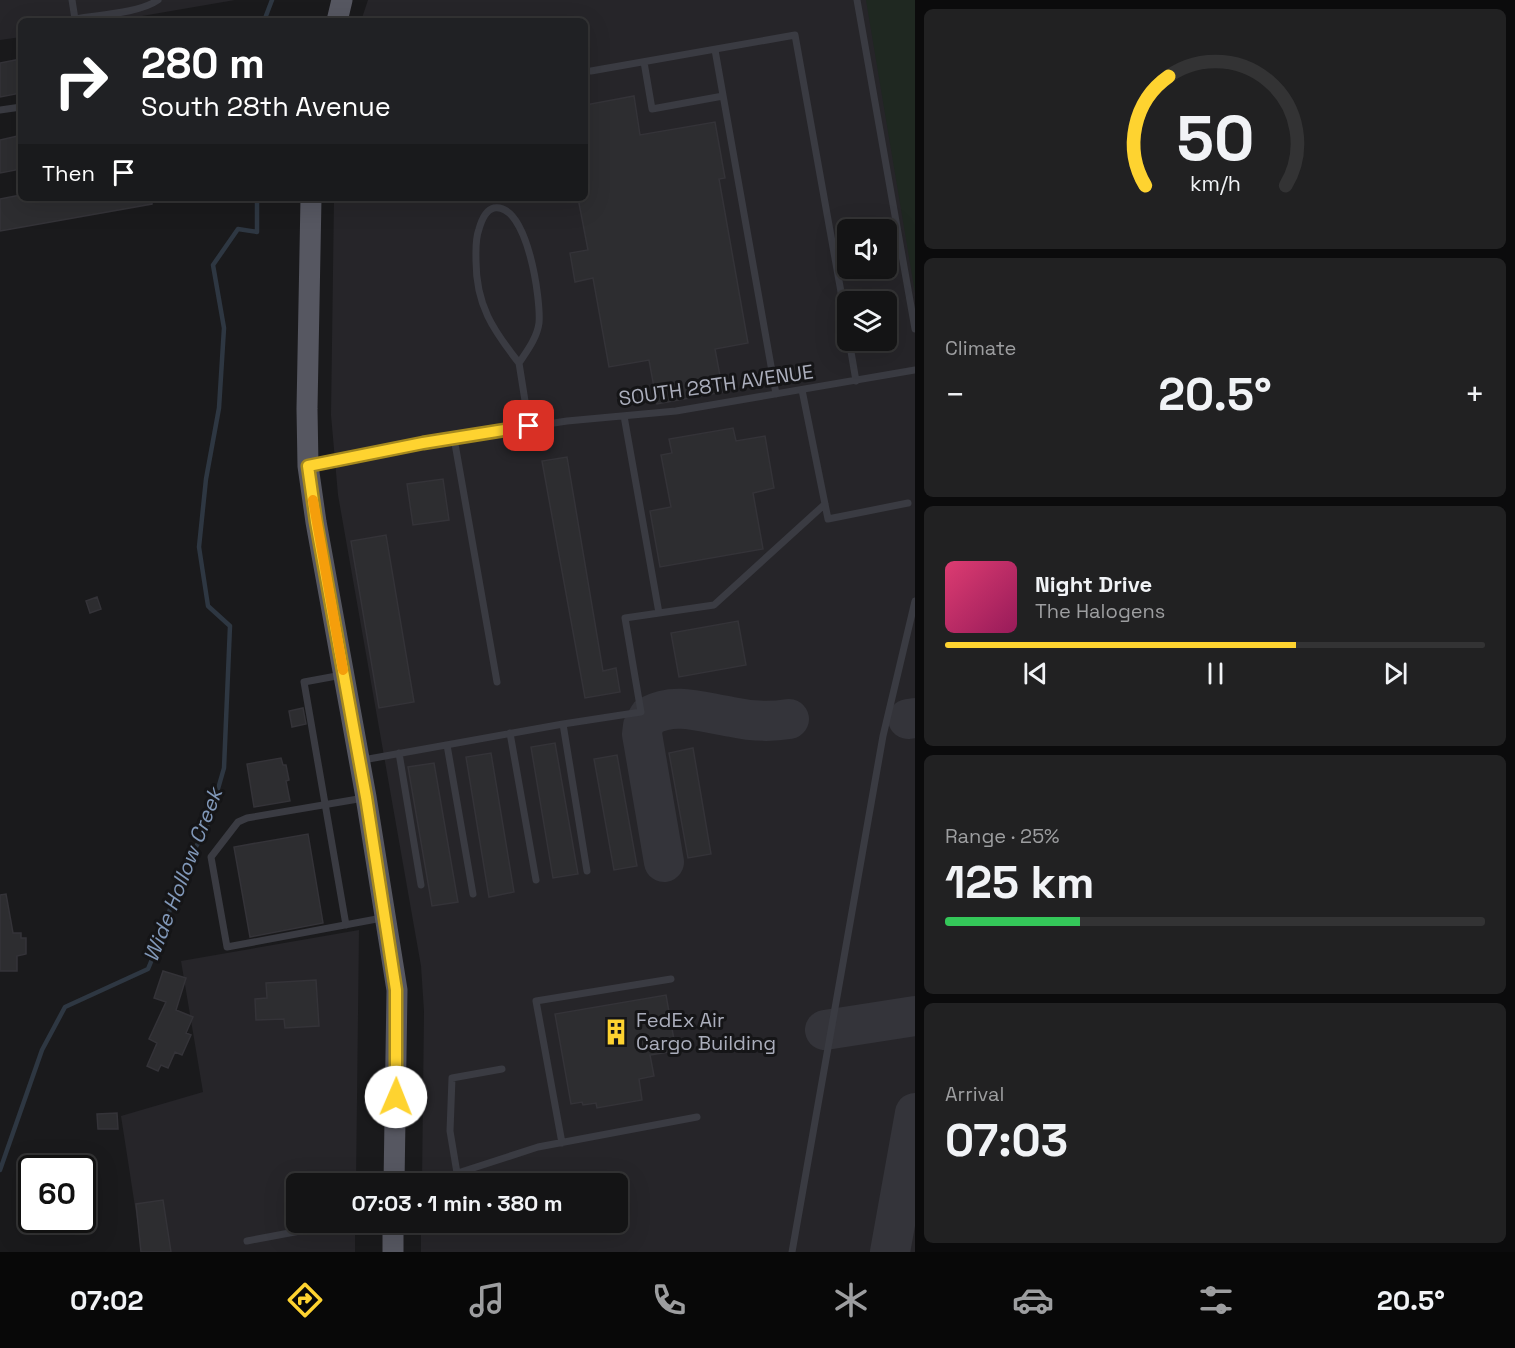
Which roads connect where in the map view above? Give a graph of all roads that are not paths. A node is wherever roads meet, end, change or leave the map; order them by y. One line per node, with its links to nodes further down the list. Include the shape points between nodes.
1 (72, 0): 5 (lane)
2 (158, 0): 6 (lane, via 137,8)
3 (342, 0): 7 (main road)
4 (857, 0): 16 (lane)
5 (75, 18)
6 (81, 18)
7 (338, 18)
8 (715, 50): 9 (lane); 11 (lane); 15 (lane, via 795,35)
9 (644, 62): 10 (lane); 11 (lane, via 652,109)
10 (591, 72)
11 (723, 96): 22 (lane)
12 (18, 107): 13 (lane)
13 (0, 110)
14 (311, 201): 26 (main road)
15 (841, 291)
16 (915, 329)
17 (851, 351): 20 (lane)
18 (519, 363): 18 (lane, via 536,335 539,305 522,229 503,210 495,208 487,212 476,238 478,292 494,330); 24 (lane)
19 (915, 370): 20 (lane, SOUTH 28TH AVENUE)
20 (856, 381): 21 (lane, SOUTH 28TH AVENUE)
21 (802, 390): 22 (lane, SOUTH 28TH AVENUE); 28 (lane)
22 (776, 394): 23 (lane, SOUTH 28TH AVENUE)
23 (624, 416): 24 (lane, SOUTH 28TH AVENUE); 30 (lane)
24 (529, 426): 25 (lane, SOUTH 28TH AVENUE)
25 (454, 438): 26 (lane, SOUTH 28TH AVENUE); 32 (lane)
26 (308, 466): 31 (main road)
27 (908, 503): 28 (lane, via 828,519)
28 (825, 504): 30 (lane, via 714,605)
29 (915, 601): 56 (lane, via 883,736)
30 (659, 613): 33 (lane, via 625,618 641,712)
31 (344, 675): 37 (main road); 39 (lane, via 304,682)
32 (497, 682)
33 (563, 724): 34 (lane); 40 (lane)
34 (510, 734): 35 (lane); 41 (lane)
35 (447, 745): 36 (lane); 43 (lane)
36 (399, 753): 37 (lane); 42 (lane)
37 (360, 760): 38 (main road)
38 (366, 797): 39 (lane); 44 (main road)
39 (325, 804): 45 (lane); 45 (lane, via 238,822 211,857 227,947)
40 (587, 871)
41 (536, 880)
42 (421, 885)
43 (473, 894)
44 (386, 918): 45 (lane); 50 (main road, via 396,990)
45 (346, 925)
46 (671, 979): 49 (lane, via 536,1001)
47 (502, 1069): 51 (lane, via 452,1078 450,1131)
48 (697, 1117): 49 (lane)
49 (562, 1143): 51 (lane)
50 (394, 1173)
51 (457, 1173)
52 (290, 1233): 54 (lane)
53 (393, 1233): 55 (main road)
54 (247, 1241)
55 (393, 1252)
56 (792, 1252)

